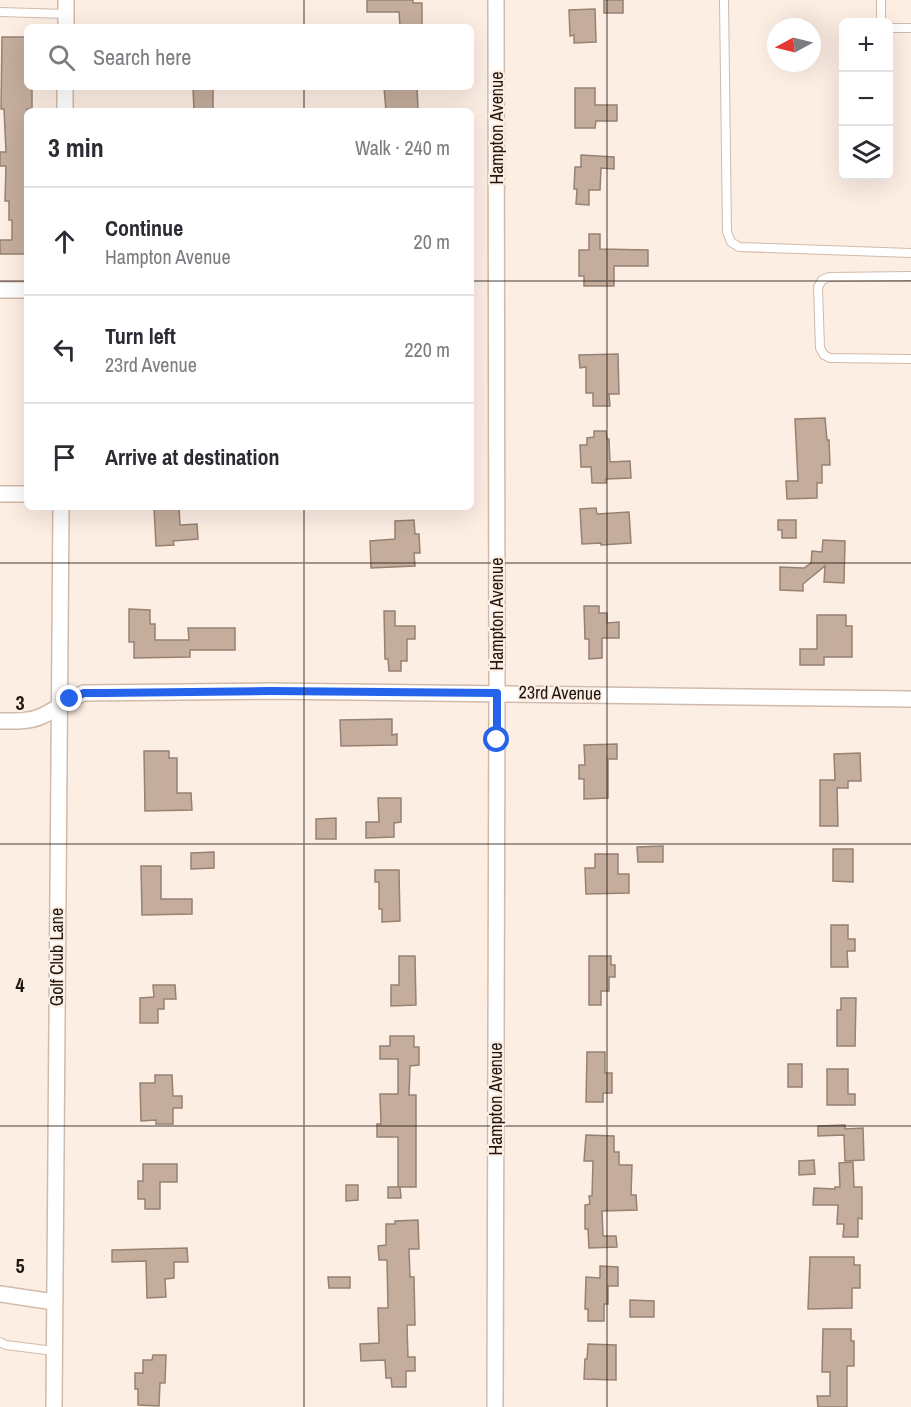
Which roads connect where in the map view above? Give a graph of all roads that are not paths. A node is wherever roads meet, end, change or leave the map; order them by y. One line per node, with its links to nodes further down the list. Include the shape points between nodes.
1 (496, 0): 19 (street, Hampton Avenue)
2 (724, 0): 11 (lane, via 730,243 739,247)
3 (881, 0): 6 (lane)
4 (0, 12): 5 (lane)
5 (66, 14)
6 (881, 18)
7 (893, 28): 8 (lane)
8 (911, 28)
9 (65, 90): 10 (street)
10 (65, 108)
11 (911, 253)
12 (911, 276): 15 (lane, via 829,277 818,286 820,348 824,355)
13 (0, 290): 14 (street)
14 (24, 290)
15 (911, 359)
16 (0, 494): 17 (street)
17 (24, 494)
18 (62, 510): 21 (street, Golf Club Lane)
19 (497, 693): 20 (street, 23rd Avenue); 21 (street, 23rd Avenue, via 84,693); 28 (street, Hampton Avenue)
20 (911, 699)
21 (58, 706): 22 (street, 23rd Avenue, via 41,716); 24 (street, Golf Club Lane)
22 (0, 722)
23 (0, 1294): 24 (street)
24 (54, 1302): 26 (street, Golf Club Lane)
25 (0, 1342): 26 (lane)
26 (54, 1351): 27 (street, Golf Club Lane)
27 (54, 1407)
28 (495, 1407)

